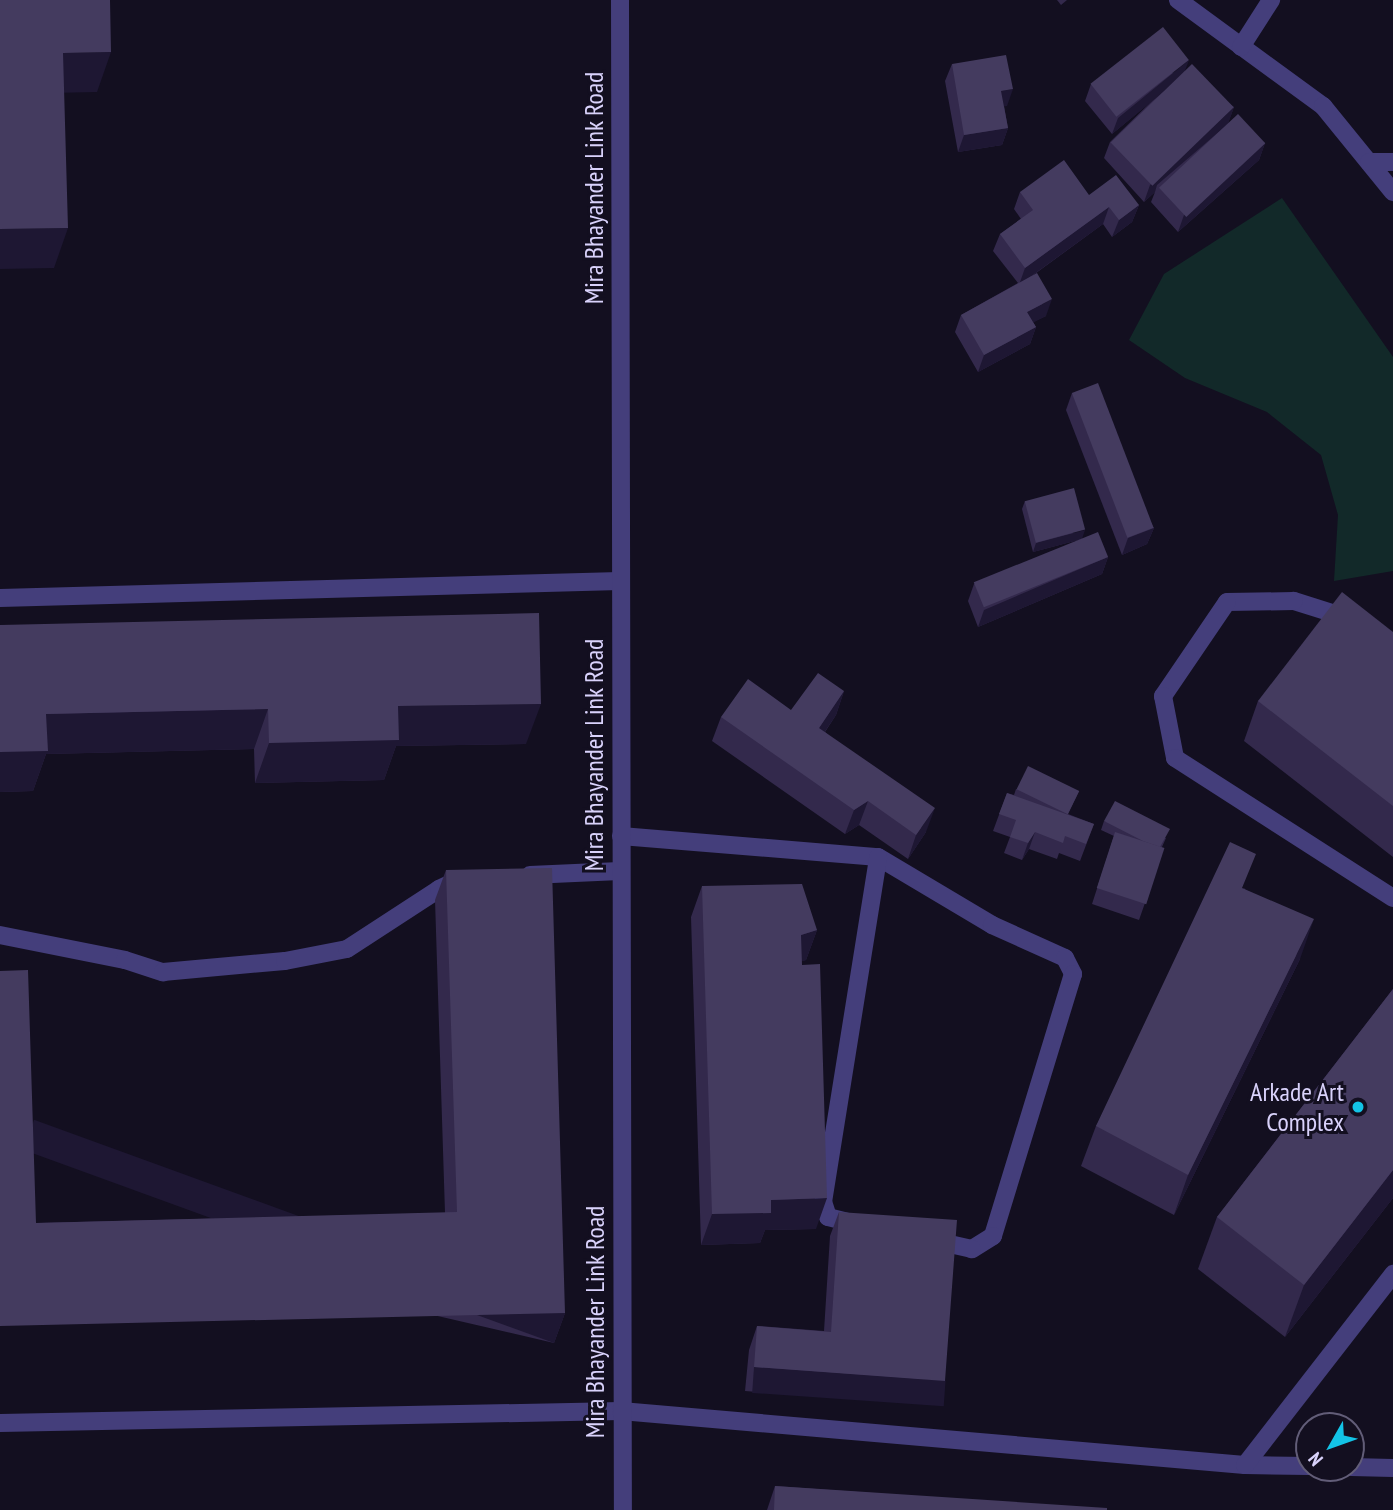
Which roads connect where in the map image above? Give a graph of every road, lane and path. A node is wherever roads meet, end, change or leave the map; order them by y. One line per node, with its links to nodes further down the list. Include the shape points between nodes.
1 (620, 0): 8 (street, Mira Bhayander Link Road)
2 (1178, 0): 4 (street)
3 (1271, 0): 4 (street)
4 (1241, 47): 5 (street, via 1323,107)
5 (1368, 162): 6 (street); 7 (street)
6 (1393, 162)
7 (1393, 192)
8 (620, 580): 9 (street); 11 (street, Mira Bhayander Link Road)
9 (0, 598)
10 (1361, 622): 16 (street, via 1294,601 1227,602 1163,696 1175,758)
11 (621, 836): 12 (street); 13 (street, Mira Bhayander Link Road)
12 (878, 857): 18 (street, via 823,1202 828,1217); 19 (street, via 992,926 1066,958 1073,974 993,1236 972,1249)
13 (620, 871): 14 (street); 21 (street, Mira Bhayander Link Road)
14 (512, 876)
15 (475, 877): 17 (street, via 439,889 347,949 285,961 163,972)
16 (1393, 898)
17 (0, 935)
18 (877, 1228)
19 (918, 1237)
20 (1393, 1275): 23 (street)
21 (621, 1411): 22 (street); 23 (street); 27 (street, Mira Bhayander Link Road)
22 (0, 1423)
23 (1245, 1465): 24 (street)
24 (1295, 1466)
25 (1365, 1467): 26 (street)
26 (1393, 1468)
27 (623, 1510)

